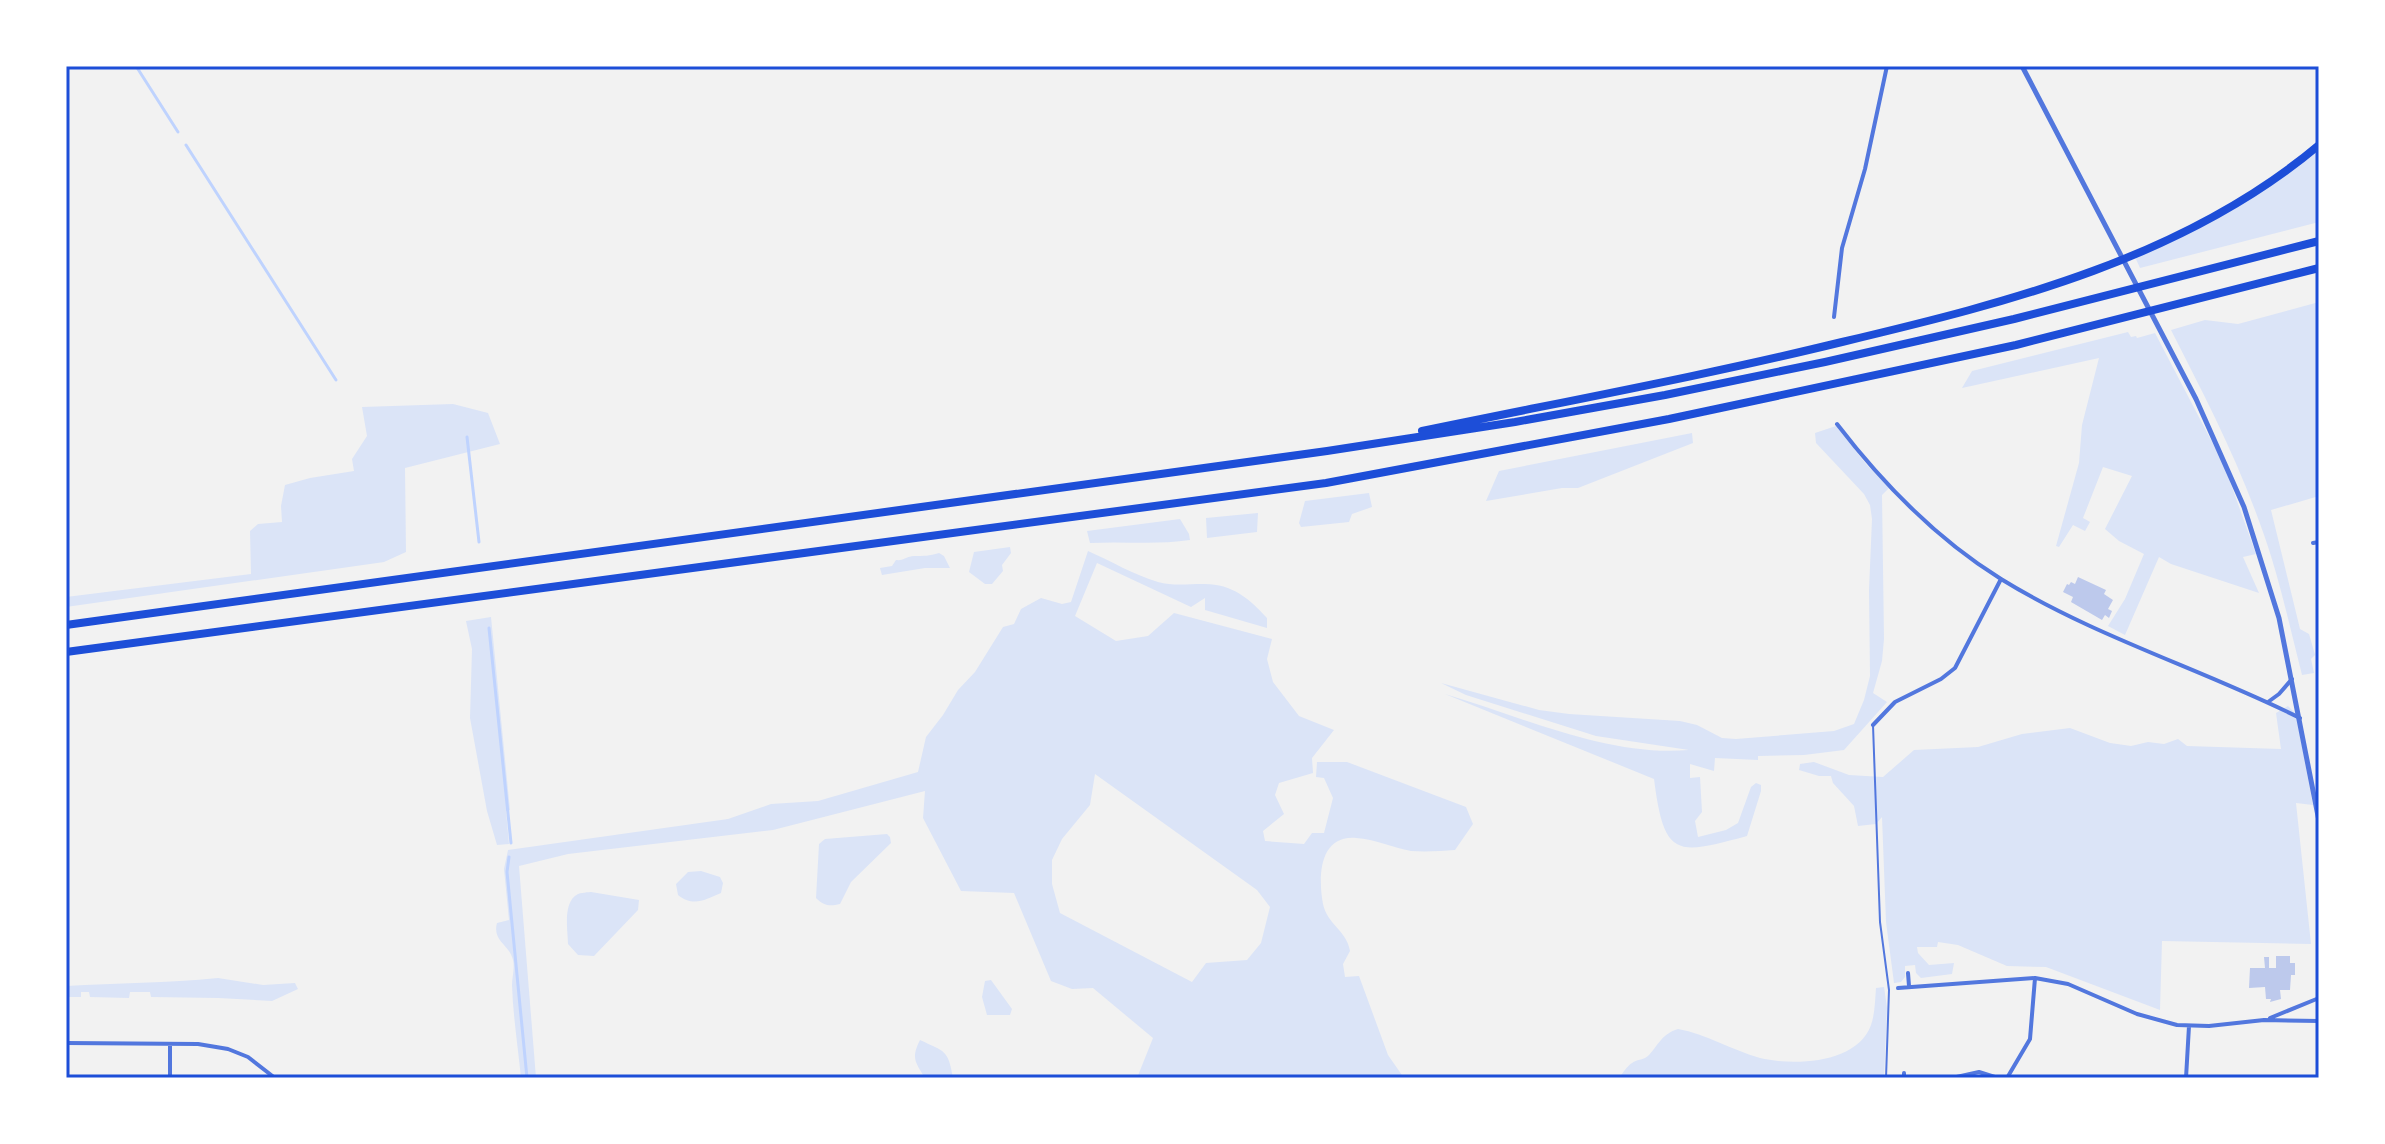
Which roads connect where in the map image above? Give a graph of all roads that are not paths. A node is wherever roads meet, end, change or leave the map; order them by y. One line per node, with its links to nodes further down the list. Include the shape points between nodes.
1 (1887, 66): 6 (street, via 1842,248)
2 (2022, 66): 12 (street, via 2203,413 2270,582)
3 (2319, 145): 8 (highway, via 2201,224 2064,282 1820,348)
4 (2319, 241): 8 (highway, via 1825,362 1515,422)
5 (2319, 267): 11 (highway, via 2016,345 1669,419 1326,483)
6 (1834, 317)
7 (1837, 424): 9 (street, via 1911,510)
8 (1327, 451): 10 (highway)
9 (2001, 579): 13 (street, via 2107,634); 15 (street, via 1955,668 1895,702)
10 (66, 624)
11 (66, 653)
12 (2293, 678): 13 (street); 14 (street)
13 (2268, 702): 14 (street)
14 (2300, 718): 16 (street)
15 (1873, 725): 29 (lane, via 1880,922 1889,990)
16 (2319, 821)
17 (1908, 973): 19 (street)
18 (2035, 978): 19 (street); 24 (street, via 2082,989 2150,1019); 32 (street, via 2030,1039)
19 (1909, 987): 20 (street)
20 (1898, 988)
21 (2319, 998): 22 (street)
22 (2264, 1020): 23 (street); 24 (street)
23 (2319, 1021)
24 (2189, 1026): 33 (street)
25 (66, 1043): 26 (street)
26 (170, 1044): 27 (street); 28 (street, via 228,1049)
27 (170, 1078)
28 (275, 1078)
29 (1886, 1078)
30 (1952, 1078): 31 (street, via 1979,1072)
31 (1998, 1078)
32 (2007, 1078)
33 (2186, 1078)

